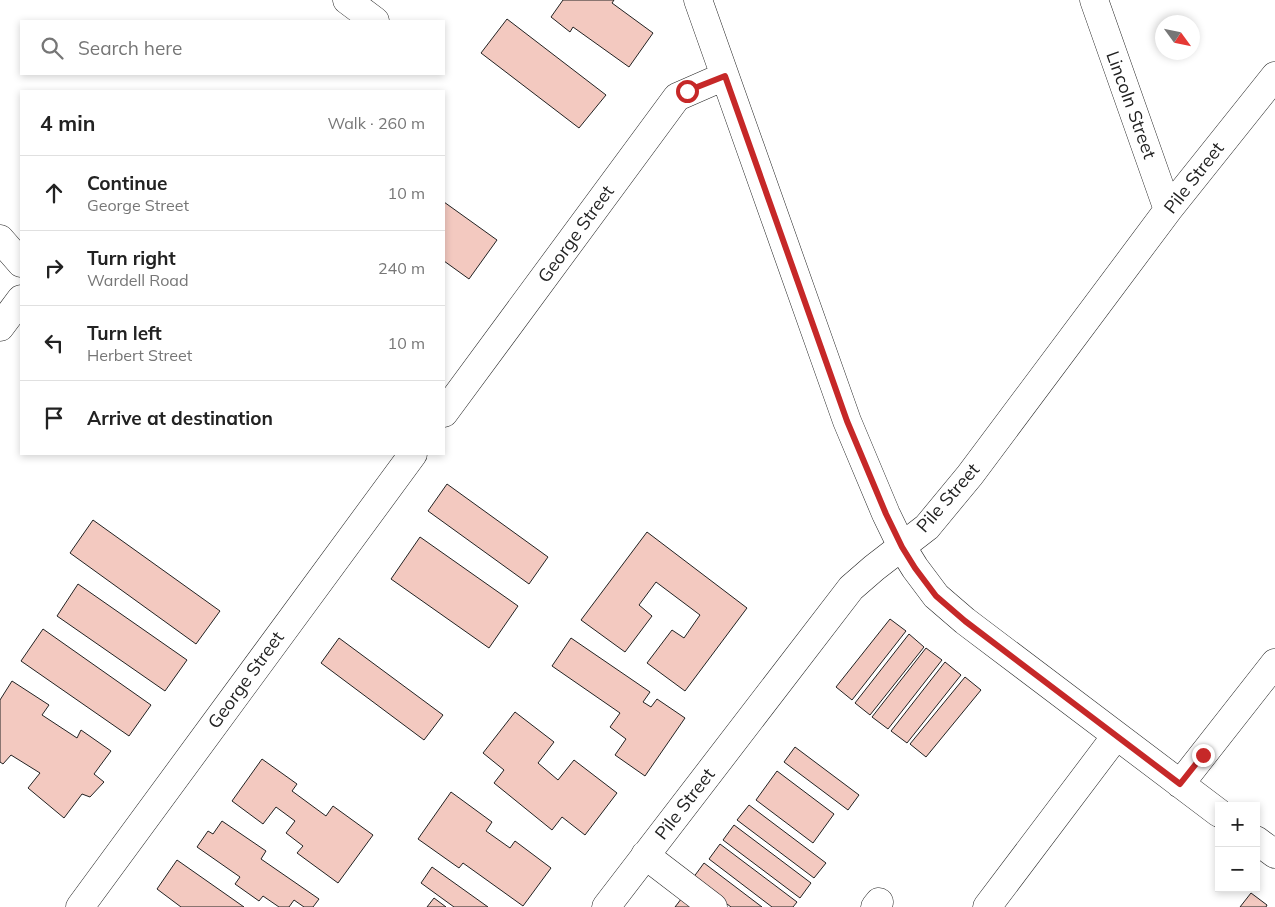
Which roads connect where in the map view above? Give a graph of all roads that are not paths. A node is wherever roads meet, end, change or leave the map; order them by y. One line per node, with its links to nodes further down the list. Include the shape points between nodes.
1 (347, 0): 4 (street)
2 (698, 0): 5 (street)
3 (1094, 0): 7 (street, Lincoln Street)
4 (374, 20)
5 (725, 76): 12 (street, George Street, via 677,96); 14 (street, via 847,421)
6 (1275, 76): 7 (street, Pile Street)
7 (1168, 210): 14 (street, Pile Street, via 970,475 927,527)
8 (0, 239): 9 (street)
9 (20, 262)
10 (20, 300): 11 (street)
11 (0, 327)
12 (445, 411)
13 (412, 455): 22 (street, George Street)
14 (902, 547): 16 (street, via 936,596); 21 (street, Pile Street, via 851,588)
15 (1275, 663): 17 (street)
16 (1116, 736): 17 (street); 25 (street)
17 (1180, 784): 18 (street)
18 (1215, 810)
19 (1260, 843): 20 (street)
20 (1275, 854)
21 (645, 855): 23 (street, Pile Street); 24 (street)
22 (80, 907)
23 (606, 907)
24 (713, 907)
25 (986, 907)

